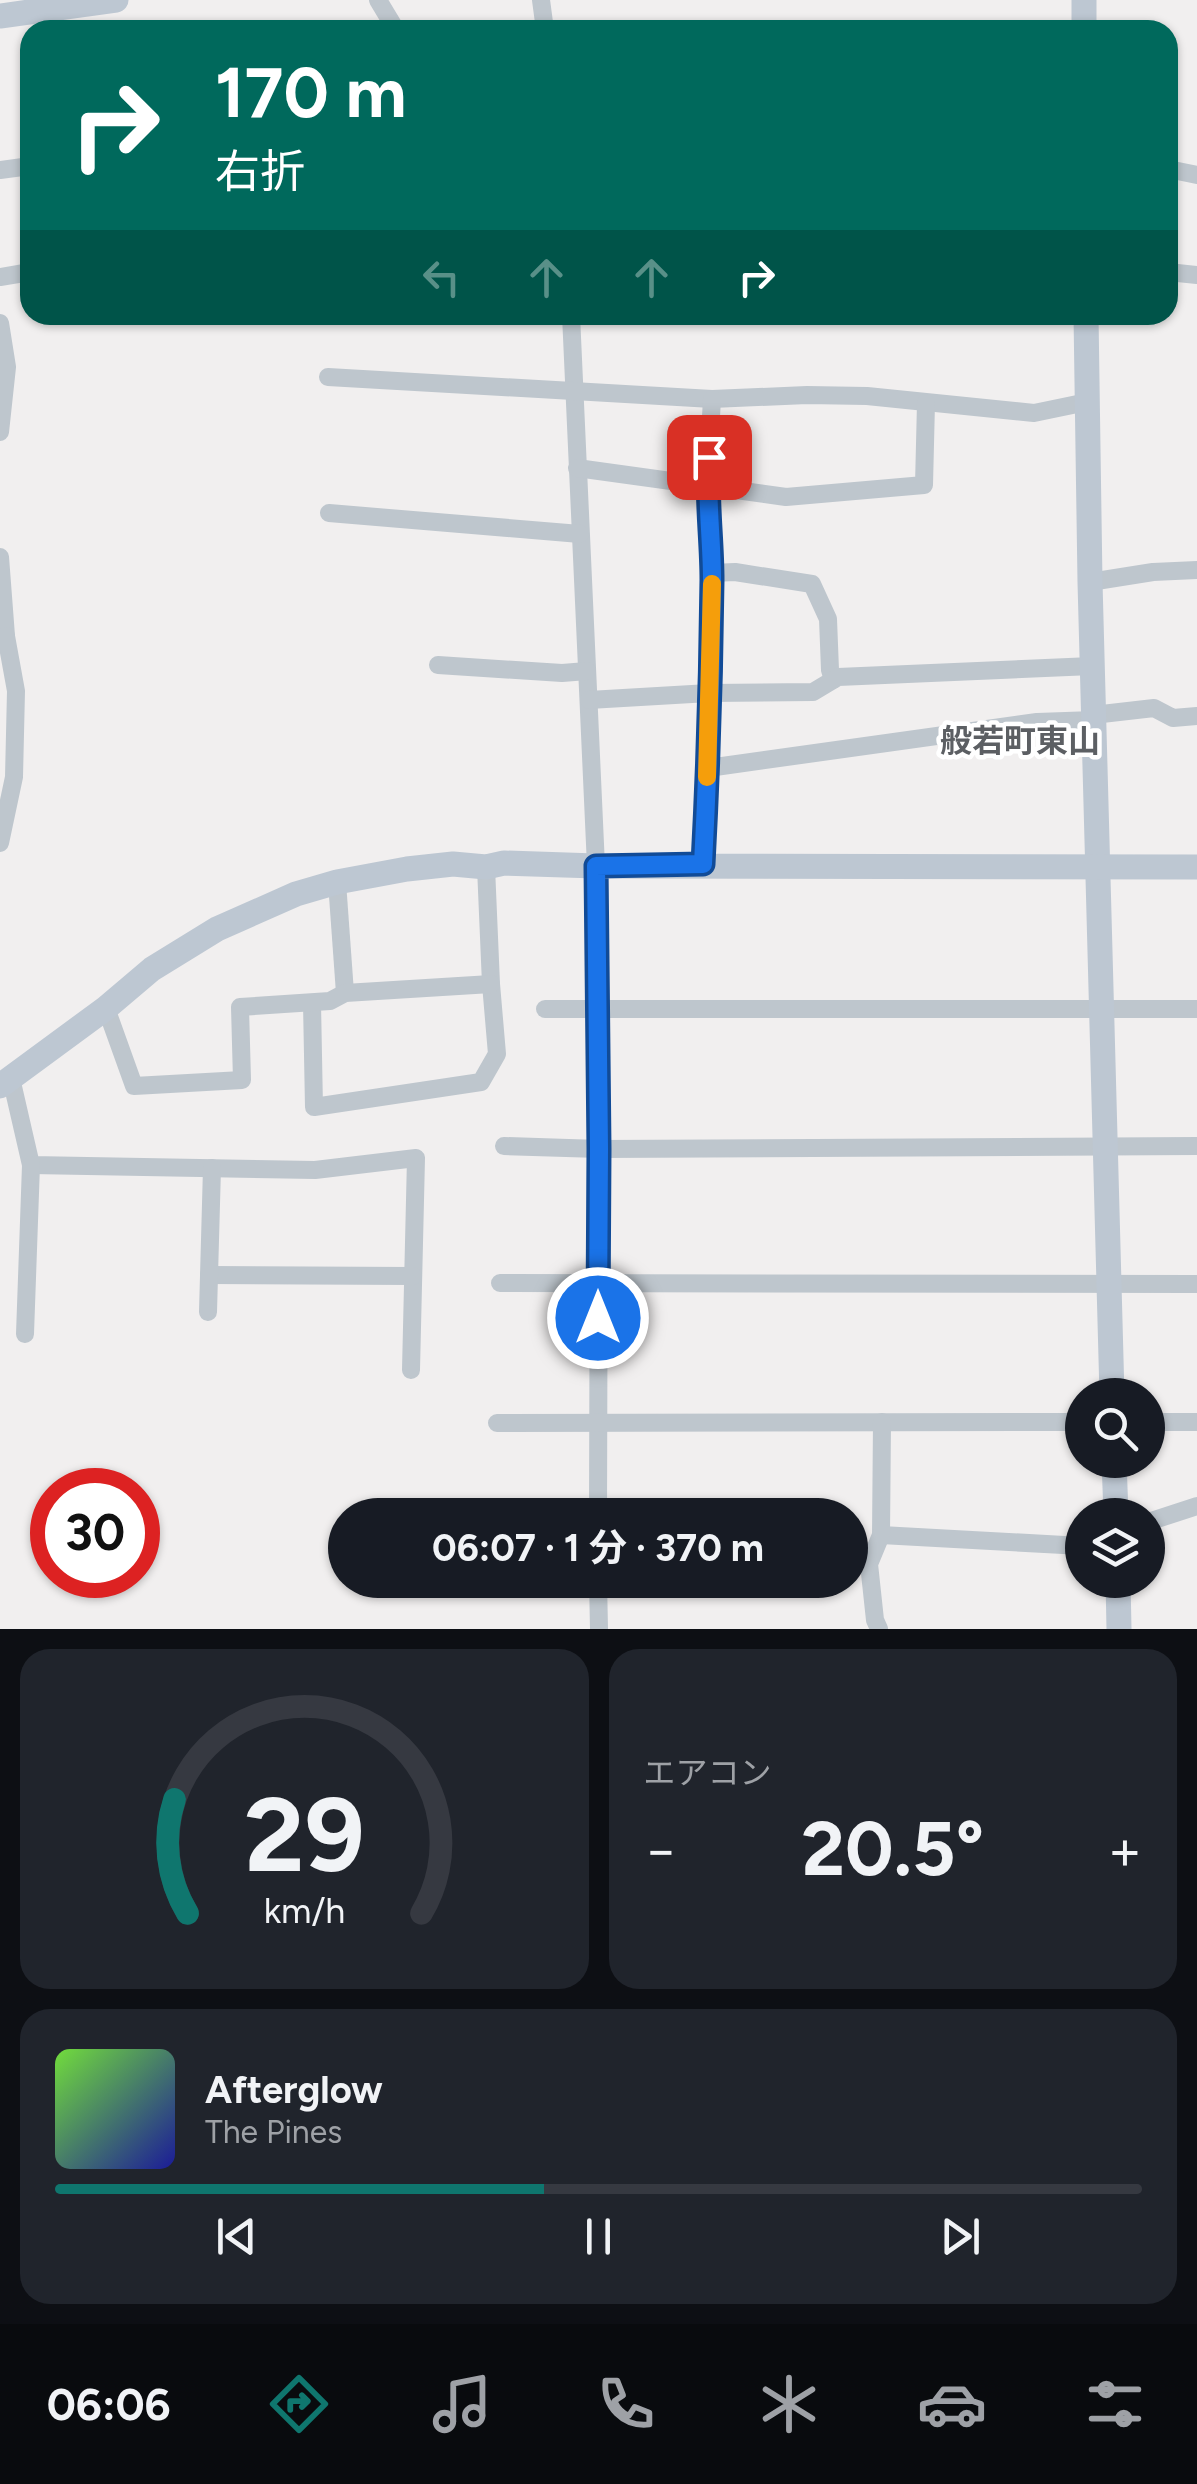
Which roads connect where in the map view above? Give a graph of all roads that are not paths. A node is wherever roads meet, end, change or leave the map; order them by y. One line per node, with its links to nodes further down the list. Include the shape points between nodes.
1 (116, 0): 2 (street)
2 (0, 16)
3 (0, 323): 7 (street)
4 (571, 325): 8 (street)
5 (1086, 325): 10 (street)
6 (328, 378): 8 (street)
7 (3, 381): 12 (street)
8 (574, 390): 9 (street); 13 (street)
9 (712, 399): 11 (street, via 807,394); 14 (street)
10 (1087, 402): 11 (street, via 1034,413); 20 (street)
11 (926, 404): 14 (street, via 924,485 786,497)
12 (0, 432)
13 (576, 468): 14 (street); 16 (street)
14 (707, 486): 19 (street)
15 (329, 513): 16 (street)
16 (580, 534): 24 (street)
17 (0, 557): 21 (street)
18 (1197, 570): 20 (street)
19 (712, 574): 25 (street, via 812,584 828,619); 26 (street)
20 (1090, 582): 23 (street)
21 (3, 637): 31 (street, via 16,691 14,777)
22 (438, 665): 24 (street)
23 (1092, 666): 25 (street); 29 (street)
24 (588, 671): 27 (street)
25 (833, 680): 26 (street, via 813,692)
26 (710, 693): 27 (street); 30 (street)
27 (589, 700): 34 (street)
28 (1197, 716): 29 (street, via 1173,718 1154,708)
29 (1093, 718): 30 (street); 35 (street)
30 (708, 768): 32 (street)
31 (0, 842)
32 (703, 864): 34 (street); 35 (street)
33 (486, 866): 34 (street); 37 (street, via 406,868); 38 (street)
34 (596, 866): 45 (street)
35 (1098, 866): 36 (street); 43 (street)
36 (1197, 866)
37 (337, 882): 39 (street); 41 (street, via 217,929 152,969)
38 (491, 984): 39 (street); 40 (street, via 496,1054 482,1082 314,1107)
39 (345, 993): 40 (street)
40 (312, 1003): 41 (street, via 240,1007 242,1080 134,1086)
41 (106, 1008): 46 (street)
42 (546, 1008): 45 (street)
43 (1102, 1009): 44 (street); 45 (street); 49 (street)
44 (1197, 1009)
45 (597, 1010): 50 (street)
46 (5, 1082): 51 (street)
47 (504, 1146): 50 (street)
48 (1197, 1146): 49 (street)
49 (1105, 1147): 50 (street); 57 (street)
50 (599, 1149): 56 (street)
51 (31, 1165): 52 (street); 60 (street)
52 (212, 1168): 53 (street); 54 (street, via 315,1170 416,1158)
53 (209, 1275): 54 (street); 59 (street)
54 (413, 1276): 61 (street)
55 (500, 1283): 56 (street)
56 (598, 1284): 57 (street); 63 (street)
57 (1109, 1284): 58 (street); 62 (street)
58 (1197, 1284)
59 (208, 1312)
60 (24, 1334)
61 (411, 1370)
62 (1112, 1378)
63 (599, 1422): 64 (street); 68 (street); 69 (street)
64 (882, 1422): 65 (street); 72 (street)
65 (1065, 1422)
66 (1165, 1422): 67 (street)
67 (1197, 1422)
68 (497, 1423)
69 (598, 1498)
70 (1197, 1506): 71 (street)
71 (1165, 1516)
72 (881, 1535): 73 (street); 74 (street)
73 (1065, 1545)
74 (868, 1553)
75 (868, 1594): 79 (street)
76 (598, 1598): 78 (street)
77 (1118, 1598): 80 (street)
78 (598, 1629)
79 (878, 1629)
80 (1119, 1629)

